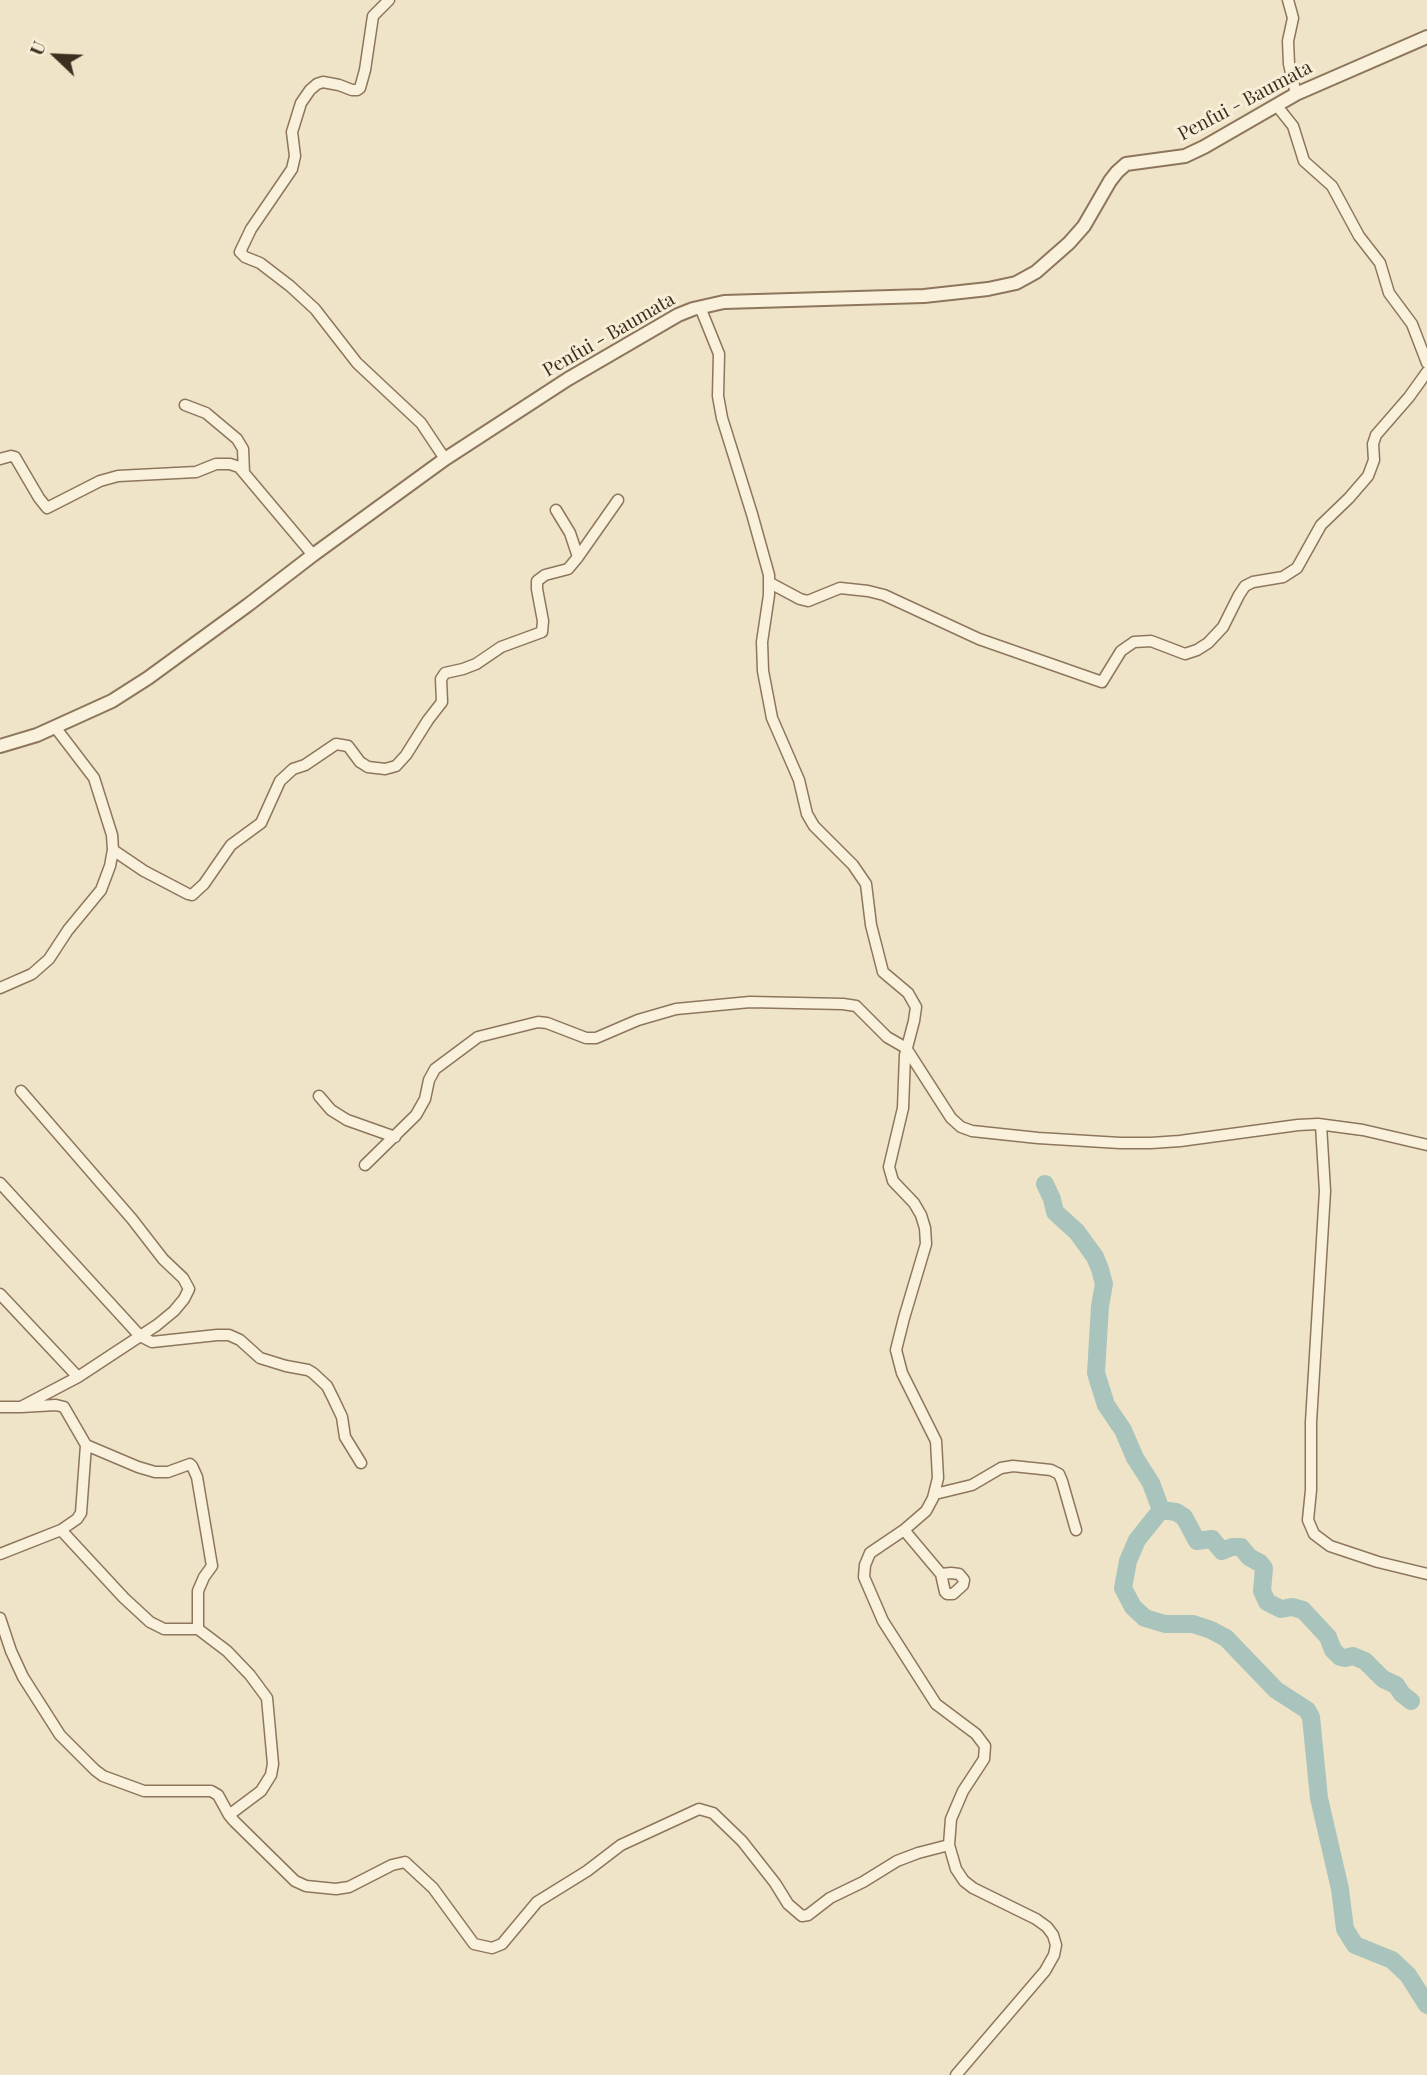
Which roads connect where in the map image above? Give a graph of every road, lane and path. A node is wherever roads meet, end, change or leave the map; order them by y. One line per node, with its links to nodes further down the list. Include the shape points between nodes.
1 (389, 0): 10 (street, via 373,16 360,88 323,82 310,89 292,132 292,169 240,252 315,309 357,363 421,423)
2 (1288, 0): 4 (street, via 1293,18 1289,64)
3 (1427, 37): 4 (street, Penfui - Baumata)
4 (1296, 94): 5 (street, Penfui - Baumata)
5 (1277, 106): 6 (street, Penfui - Baumata, via 1185,156 1126,164 1069,243 1036,272 1016,282 925,296 771,299); 7 (street, via 1293,126 1304,160 1332,186 1359,236 1378,259 1389,293 1412,324)
6 (700, 307): 10 (street, Penfui - Baumata, via 678,315 568,379); 17 (street, via 719,354 722,418)
7 (1427, 363)
8 (1427, 372): 17 (street, via 1376,435 1368,476 1321,525 1297,568 1283,577 1245,586 1223,626 1197,650 1185,654 1154,642 1134,642 1121,651 1102,682 988,643 876,593 840,587 808,601)
9 (185, 405): 12 (street, via 206,413 237,439 243,449)
10 (445, 459): 15 (street, Penfui - Baumata)
11 (0, 460): 12 (street, via 15,457 47,508 118,476 196,472 216,464 230,464)
12 (244, 473): 15 (street)
13 (618, 500): 16 (street)
14 (556, 510): 16 (street)
15 (313, 555): 18 (street, Penfui - Baumata, via 148,678 113,701)
16 (578, 557): 20 (street, via 568,569 537,581 542,632 501,647 476,664 445,673 442,702 396,766 368,767 348,746 336,744 293,769 280,781 261,823 231,845 195,893 184,892)
17 (770, 583): 22 (street, via 762,642 772,718 810,819 866,884 883,972 915,1002)
18 (55, 727): 19 (street, Penfui - Baumata); 20 (street, via 94,778)
19 (0, 746)
20 (113, 850): 21 (street, via 101,890 48,959 32,974)
21 (0, 988)
22 (906, 1048): 25 (street, via 951,1118 972,1131 1151,1143); 26 (street, via 887,1037 859,1009 843,1004 750,1002 676,1009 592,1039 534,1022 473,1039 438,1066 421,1108); 37 (street, via 904,1100 889,1173 921,1215 926,1244 896,1350 902,1373 936,1441)
23 (21, 1091): 31 (street, via 188,1284 188,1294 174,1311)
24 (319, 1096): 26 (street, via 347,1120)
25 (1321, 1125): 27 (street); 43 (street, via 1325,1191 1308,1520 1314,1534 1330,1546)
26 (395, 1137): 28 (street)
27 (1427, 1145)
28 (365, 1165)
29 (0, 1183): 31 (street)
30 (0, 1294): 32 (street)
31 (140, 1336): 32 (street); 36 (street, via 152,1342 229,1335 260,1357 313,1373 334,1398 345,1437)
32 (78, 1377): 33 (street)
33 (21, 1407): 34 (street); 35 (street, via 64,1407)
34 (1, 1408)
35 (86, 1445): 38 (street, via 81,1513); 45 (street, via 155,1472 190,1464 194,1468 212,1560 198,1591)
36 (362, 1463)
37 (935, 1494): 39 (street, via 926,1511); 40 (street, via 977,1483 1001,1468 1051,1470 1062,1481)
38 (61, 1530): 41 (street); 45 (street, via 150,1622 164,1629)
39 (904, 1530): 42 (street); 47 (street, via 870,1553 863,1571 866,1584 883,1621 936,1704 976,1734 986,1750 955,1807)
40 (1076, 1530)
41 (0, 1554)
42 (941, 1574)
43 (1427, 1574)
44 (0, 1618): 46 (street, via 23,1677 60,1735 96,1770 144,1791 211,1791)
45 (198, 1629): 46 (street, via 227,1651 267,1698 271,1775 261,1791)
46 (229, 1815): 47 (street, via 295,1881 306,1886 349,1888 405,1862 433,1888 473,1943 492,1948 505,1942 537,1902 621,1845 699,1808 713,1813 743,1841 788,1904 802,1916 897,1861)
47 (950, 1845): 48 (street, via 964,1881 1042,1923 1056,1945 1045,1971)
48 (956, 2075)

